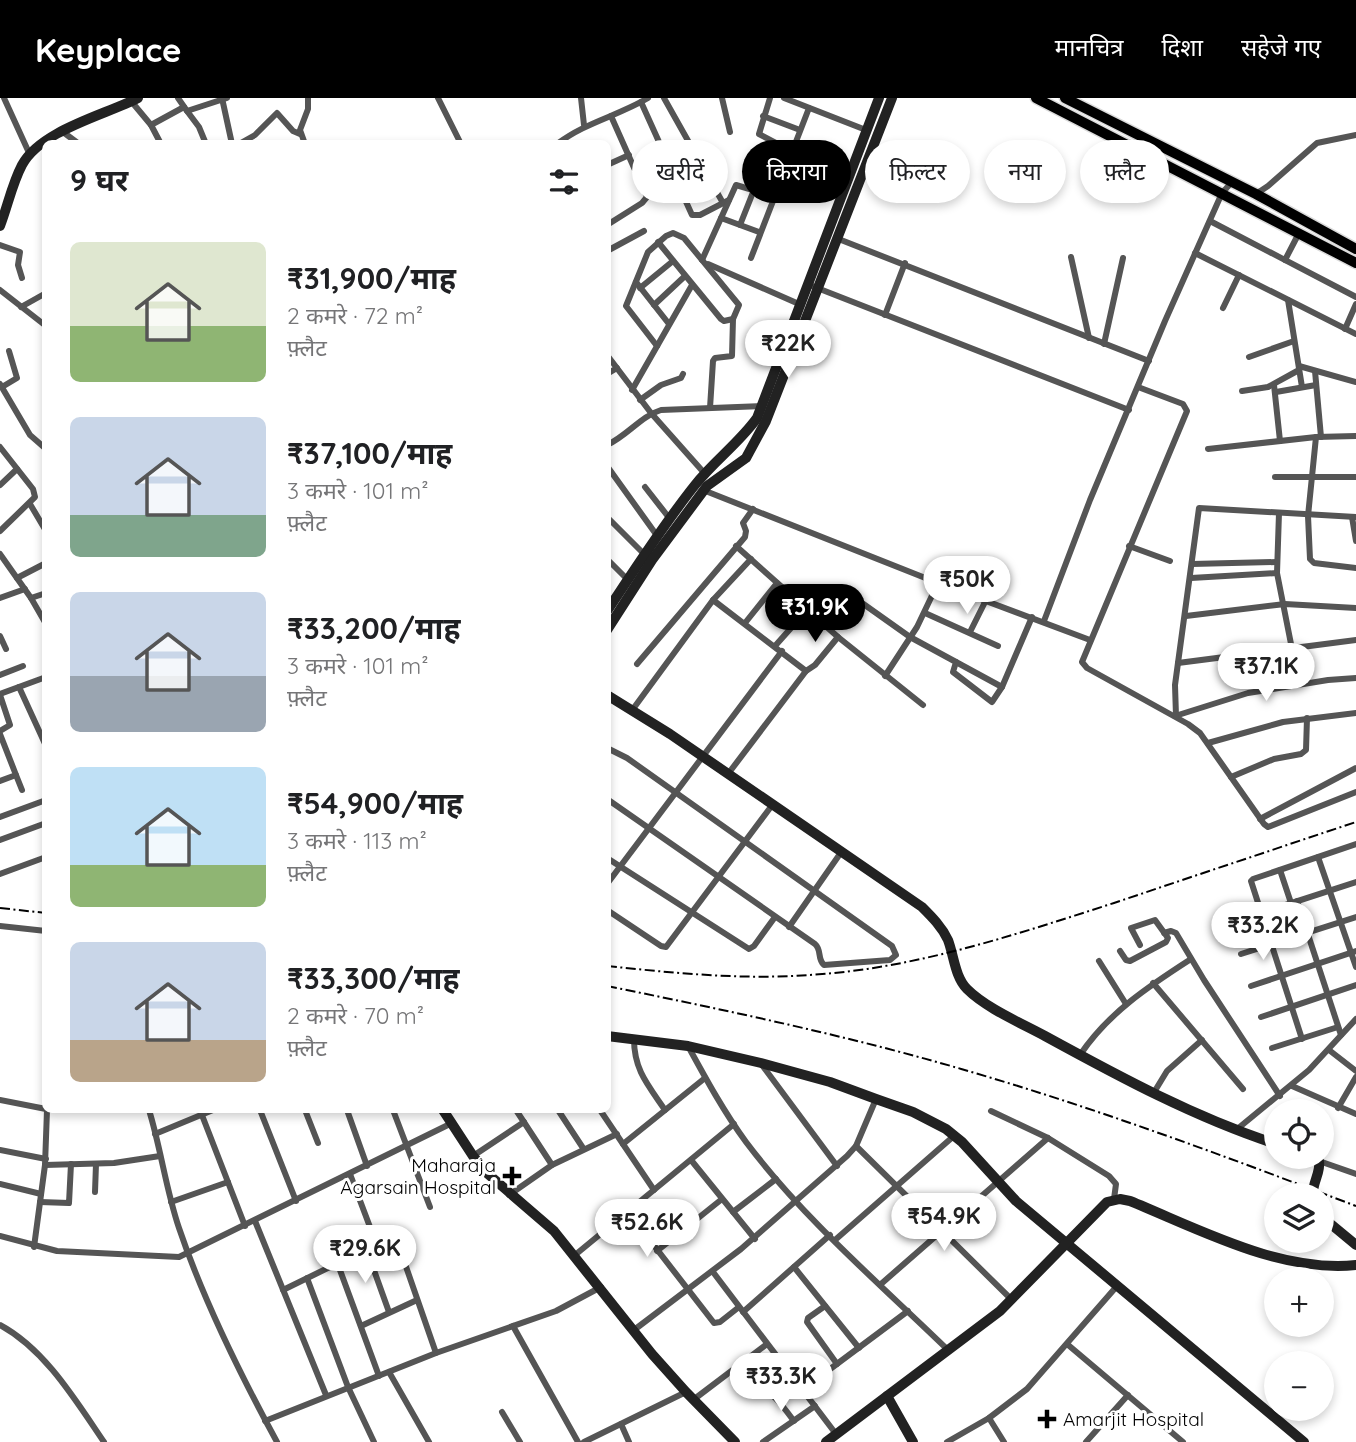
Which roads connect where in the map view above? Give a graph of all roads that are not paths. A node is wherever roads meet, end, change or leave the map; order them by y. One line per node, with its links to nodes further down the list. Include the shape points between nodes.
1 (4, 98): 44 (street)
2 (178, 98): 19 (street)
3 (224, 98): 19 (street); 34 (street)
4 (308, 98): 28 (street)
5 (438, 98): 37 (street)
6 (581, 98): 23 (street)
7 (648, 98): 17 (street)
8 (664, 98): 40 (street)
9 (722, 98): 27 (street)
10 (770, 98): 21 (street)
11 (784, 98): 18 (street)
12 (879, 98): 25 (street)
13 (892, 98): 67 (street)
14 (1036, 98): 50 (main road)
15 (1065, 98): 48 (main road)
16 (135, 100): 22 (street); 26 (street)
17 (641, 102): 20 (street); 39 (street)
18 (809, 108): 24 (street); 25 (street)
19 (185, 109): 22 (street); 33 (street)
20 (611, 116): 23 (street); 45 (street)
21 (763, 116): 24 (street); 41 (street, via 759,135)
22 (151, 125): 32 (street)
23 (584, 125): 38 (street)
24 (800, 130): 42 (street)
25 (866, 130): 86 (street)
26 (63, 132): 30 (street); 31 (street)
27 (730, 132)
28 (300, 134): 35 (street, via 277,113); 36 (street)
29 (1356, 135): 51 (street, via 1317,143)
30 (48, 140)
31 (74, 140)
32 (159, 140)
33 (204, 140)
34 (231, 140)
35 (246, 140)
36 (303, 140)
37 (459, 140)
38 (563, 140)
39 (658, 140)
40 (687, 140)
41 (769, 140)
42 (796, 140)
43 (42, 145): 44 (street)
44 (30, 155): 60 (street)
45 (629, 155): 46 (street); 47 (street)
46 (632, 163)
47 (611, 164)
48 (1232, 182): 50 (street); 51 (main road)
49 (742, 187): 52 (street, via 736,185)
50 (1222, 193): 61 (street); 66 (main road)
51 (1256, 194): 71 (main road)
52 (728, 198)
53 (642, 203): 62 (street)
54 (687, 203): 55 (street, via 692,215 700,215)
55 (722, 203)
56 (725, 203): 59 (street)
57 (748, 203): 63 (street)
58 (770, 203): 65 (street)
59 (721, 218): 63 (street); 78 (street)
60 (1, 220)
61 (1210, 221): 72 (street); 76 (street)
62 (611, 222)
63 (740, 225): 65 (street)
64 (644, 231): 70 (street)
65 (759, 232): 74 (street)
66 (1299, 233): 76 (street); 80 (main road)
67 (836, 238): 79 (street); 86 (street)
68 (658, 242): 77 (street); 78 (street, via 679,234); 84 (street, via 643,261)
69 (0, 246): 83 (street, via 20,252)
70 (611, 249)
71 (1356, 249)
72 (1195, 253): 81 (street); 109 (street)
73 (1071, 257): 102 (street)
74 (751, 258)
75 (1123, 258): 104 (street)
76 (1285, 260): 89 (street)
77 (673, 261): 82 (street); 84 (street)
78 (703, 262): 91 (street); 97 (street, via 739,305)
79 (905, 263): 96 (street); 102 (street)
80 (1356, 263)
81 (1239, 275): 90 (street); 95 (street)
82 (685, 276): 85 (street); 93 (street)
83 (22, 278)
84 (638, 285): 93 (street); 105 (street, via 626,306)
85 (692, 285): 97 (street, via 722,320); 99 (street)
86 (812, 286): 91 (street); 96 (street); 124 (street)
87 (0, 289): 94 (street)
88 (42, 295): 94 (street)
89 (1356, 297)
90 (1288, 300): 100 (street); 103 (street)
91 (799, 304): 124 (street)
92 (1356, 304): 100 (street)
93 (654, 305): 99 (street)
94 (21, 307): 98 (street)
95 (1223, 308)
96 (884, 314): 126 (street)
97 (733, 319): 125 (street, via 732,356 713,361)
98 (42, 323)
99 (669, 324): 105 (street)
100 (1345, 329): 101 (street)
101 (1356, 334)
102 (1089, 338): 104 (street)
103 (1294, 341): 107 (street); 111 (street)
104 (1104, 344): 109 (street)
105 (657, 346): 121 (street)
106 (9, 351): 117 (street, via 17,378)
107 (1249, 357)
108 (611, 360): 110 (street)
109 (1149, 361): 118 (street)
110 (617, 368): 113 (street); 121 (street)
111 (1299, 368): 112 (street); 119 (street); 120 (street)
112 (1315, 371): 115 (street); 116 (street)
113 (611, 372)
114 (683, 374): 123 (street)
115 (1356, 382)
116 (1316, 385): 119 (street); 129 (street)
117 (1, 386): 132 (street, via 30,435)
118 (1138, 387): 126 (street); 157 (street, via 1183,404 1187,411)
119 (1302, 387): 120 (street)
120 (1275, 388): 122 (street); 130 (street)
121 (632, 390): 123 (street)
122 (1242, 391)
123 (640, 400): 127 (street)
124 (767, 405): 125 (street); 137 (street, via 744,437); 141 (street, via 766,421 746,458)
125 (710, 408): 127 (street)
126 (1129, 410): 188 (street)
127 (651, 413): 131 (street); 137 (street)
128 (1356, 436): 129 (street)
129 (1319, 437): 130 (street); 139 (street)
130 (1280, 441): 133 (street)
131 (611, 443)
132 (42, 446)
133 (1208, 449)
134 (1, 452): 135 (street)
135 (17, 469): 142 (street); 145 (street, via 34,493)
136 (611, 472): 154 (street)
137 (705, 474): 141 (street); 144 (street)
138 (1275, 477): 139 (street)
139 (1311, 477): 140 (street); 148 (street)
140 (1356, 477)
141 (713, 482): 144 (street)
142 (0, 485)
143 (645, 487): 150 (street)
144 (699, 488): 146 (street); 150 (street); 190 (street)
145 (30, 504): 152 (street); 153 (street)
146 (753, 509): 156 (street, via 743,523 747,534); 172 (street)
147 (1279, 513): 148 (street); 163 (street); 164 (street, via 1199,508)
148 (1308, 516): 149 (street); 166 (street, via 1311,561)
149 (1354, 517): 155 (street)
150 (670, 519): 154 (street)
151 (611, 521): 159 (street)
152 (42, 524)
153 (0, 531)
154 (658, 537): 159 (street)
155 (1356, 541)
156 (736, 545): 160 (street); 203 (street)
157 (1129, 546): 161 (street); 195 (street)
158 (0, 554): 168 (street)
159 (645, 555): 170 (street)
160 (751, 559): 171 (street); 178 (street)
161 (1170, 561)
162 (611, 562): 170 (street)
163 (1277, 562): 164 (street); 167 (street)
164 (1192, 564): 169 (street)
165 (42, 565): 168 (street)
166 (1356, 568)
167 (1278, 573): 169 (street); 180 (street)
168 (17, 578): 173 (street)
169 (1191, 578): 185 (street)
170 (628, 580): 181 (street)
171 (777, 583): 183 (street); 189 (street)
172 (938, 583): 179 (street); 184 (street)
173 (24, 589): 175 (street); 176 (street)
174 (42, 594): 176 (street)
175 (0, 598)
176 (31, 598): 186 (street)
177 (855, 598): 194 (street)
178 (713, 600): 189 (street); 216 (street)
179 (986, 600): 187 (street); 191 (street)
180 (1285, 604): 182 (street); 185 (street); 198 (street)
181 (611, 606)
182 (1356, 608)
183 (807, 610): 193 (street); 200 (street)
184 (925, 613): 191 (street); 194 (street)
185 (1186, 616): 202 (street)
186 (42, 617)
187 (1032, 617): 188 (street); 212 (street)
188 (1044, 621): 195 (street)
189 (745, 622): 200 (street)
190 (611, 624)
191 (970, 632): 197 (street)
192 (0, 636): 199 (street)
193 (838, 637): 205 (street); 207 (street)
194 (911, 637): 201 (street); 207 (street)
195 (1090, 640): 218 (street, via 1084,665)
196 (1356, 640): 198 (street)
197 (998, 646)
198 (1296, 648): 202 (street); 210 (street)
199 (6, 649)
200 (779, 649): 205 (street); 224 (street)
201 (956, 662): 212 (street); 212 (street, via 953,672 989,701)
202 (1178, 663): 218 (street)
203 (637, 664)
204 (23, 666): 206 (street)
205 (806, 670): 226 (street)
206 (0, 675)
207 (885, 676): 215 (street)
208 (42, 678): 211 (street)
209 (1356, 678): 210 (street)
210 (1304, 683): 218 (street, via 1248,693)
211 (19, 687): 213 (street); 221 (street)
212 (1002, 687)
213 (0, 694): 220 (street, via 10,725)
214 (611, 697): 216 (street)
215 (923, 705)
216 (633, 709): 224 (street)
217 (1356, 713): 219 (street)
218 (1175, 716): 222 (street)
219 (1307, 718): 222 (street); 228 (street, via 1306,750 1301,754)
220 (0, 733): 227 (street)
221 (42, 737)
222 (1208, 743): 228 (street)
223 (611, 750): 232 (street)
224 (703, 756): 226 (street); 232 (street)
225 (1356, 768): 237 (street)
226 (728, 774): 235 (street)
227 (16, 775): 229 (street); 230 (street)
228 (1231, 777): 237 (street)
229 (0, 781)
230 (22, 790)
231 (1356, 792): 237 (street, via 1273,826)
232 (675, 793): 239 (street); 241 (street)
233 (42, 801): 236 (street)
234 (611, 802): 239 (street)
235 (773, 804): 241 (street); 243 (street)
236 (0, 817)
237 (1260, 819)
238 (42, 824): 240 (street)
239 (649, 829): 247 (street); 250 (street)
240 (0, 840)
241 (745, 842): 250 (street); 254 (street)
242 (1356, 844): 244 (street)
243 (842, 851): 254 (street); 297 (street, via 935,920 967,989)
244 (1318, 857): 248 (street); 253 (street)
245 (42, 858): 249 (street)
246 (611, 861): 247 (street)
247 (620, 867): 251 (street); 257 (street)
248 (1280, 870): 255 (street); 258 (street, via 1251,881)
249 (0, 874)
250 (719, 878): 257 (street); 259 (street)
251 (611, 879)
252 (1356, 882): 253 (street)
253 (1330, 890): 255 (street); 261 (street)
254 (814, 891): 264 (street); 264 (street, via 892,946 897,955 890,960 827,966 820,960 818,946)
255 (1294, 902): 258 (street); 267 (street)
256 (611, 913): 257 (street, via 664,947)
257 (692, 913): 259 (street, via 749,949)
258 (1261, 913): 262 (street); 268 (street)
259 (775, 917): 264 (street)
260 (1356, 917): 261 (street)
261 (1341, 922): 267 (street); 271 (street)
262 (1227, 924)
263 (0, 926): 265 (street)
264 (789, 927)
265 (42, 931)
266 (1164, 933): 269 (street, via 1155,920 1132,927); 270 (street, via 1166,942 1130,961); 273 (street, via 1176,933)
267 (1307, 933): 268 (street); 275 (street)
268 (1271, 944): 272 (street); 277 (street)
269 (1140, 945)
270 (1119, 951)
271 (1354, 952): 275 (street); 276 (street)
272 (1241, 954)
273 (1191, 958): 278 (street); 305 (street)
274 (1100, 961): 282 (street)
275 (1317, 964): 277 (street); 281 (street)
276 (1356, 967)
277 (1281, 976): 279 (street); 283 (street)
278 (1153, 983): 282 (street); 293 (street)
279 (1251, 985)
280 (1356, 985): 281 (street)
281 (1328, 995): 283 (street); 286 (street)
282 (1126, 1004): 297 (street)
283 (1292, 1007): 284 (street); 292 (street)
284 (1262, 1017)
285 (1356, 1018): 287 (street)
286 (1338, 1027): 289 (street); 292 (street)
287 (1348, 1027): 288 (street); 289 (street)
288 (1356, 1033)
289 (1341, 1035): 296 (street)
290 (611, 1036): 291 (street)
291 (634, 1039): 294 (street); 310 (street, via 639,1072)
292 (1302, 1039): 295 (street)
293 (1202, 1040): 303 (street); 304 (street, via 1167,1071)
294 (688, 1046): 298 (street); 301 (street)
295 (1272, 1048)
296 (1329, 1050): 299 (street); 302 (street)
297 (1080, 1055): 304 (street)
298 (761, 1063): 306 (street); 348 (street)
299 (1356, 1071)
300 (1356, 1077): 308 (street)
301 (705, 1078): 310 (street); 327 (street)
302 (1292, 1086): 305 (street); 308 (street)
303 (1244, 1089)
304 (1153, 1094): 328 (street)
305 (1280, 1096): 328 (street)
306 (876, 1099): 331 (street, via 913,1112); 337 (street)
307 (0, 1100): 309 (street)
308 (1338, 1108): 324 (street)
309 (42, 1109)
310 (664, 1110): 335 (street)
311 (991, 1111): 332 (street)
312 (47, 1113): 343 (street)
313 (150, 1113): 329 (street)
314 (199, 1113): 329 (street)
315 (201, 1113): 353 (street)
316 (261, 1113): 363 (street)
317 (306, 1113): 334 (street)
318 (348, 1113): 347 (street)
319 (394, 1113): 336 (street)
320 (445, 1113): 326 (street)
321 (518, 1113): 325 (street)
322 (560, 1113): 338 (street)
323 (602, 1113): 330 (street)
324 (1356, 1114)
325 (524, 1122): 341 (street); 346 (street)
326 (452, 1123): 336 (street); 341 (street)
327 (734, 1124): 342 (street); 352 (street)
328 (1236, 1130): 333 (street)
329 (155, 1134): 340 (street)
330 (617, 1134): 335 (street); 338 (street)
331 (955, 1135): 354 (street); 356 (street)
332 (1048, 1138): 354 (street); 362 (street, via 1113,1181)
333 (1264, 1140)
334 (318, 1143)
335 (623, 1144): 357 (street)
336 (407, 1146): 347 (street); 366 (street)
337 (856, 1146): 348 (street); 356 (street)
338 (583, 1148): 346 (street)
339 (0, 1150): 343 (street)
340 (160, 1156): 345 (street); 364 (street)
341 (473, 1156): 359 (street)
342 (691, 1160): 357 (street); 361 (street)
343 (45, 1162): 344 (street); 360 (street)
344 (71, 1164): 345 (street); 360 (street, via 69,1203)
345 (96, 1164): 358 (street)
346 (552, 1165): 359 (street)
347 (367, 1166): 350 (street)
348 (837, 1166): 365 (street)
349 (1334, 1166): 351 (street)
350 (350, 1174): 363 (street); 376 (street)
351 (1356, 1174)
352 (776, 1179): 365 (street); 368 (street)
353 (228, 1182): 364 (street); 370 (street)
354 (999, 1183): 372 (street); 377 (street)
355 (0, 1184): 360 (street)
356 (896, 1186): 372 (street); 374 (street)
357 (654, 1191): 367 (street)
358 (95, 1192)
359 (509, 1195): 383 (street, via 554,1231)
360 (40, 1198): 379 (street)
361 (722, 1199): 368 (street); 381 (street)
362 (1114, 1199): 377 (street, via 1100,1207); 385 (street, via 1288,1260)
363 (296, 1201): 369 (street)
364 (171, 1202): 382 (street)
365 (797, 1202): 374 (street); 375 (street)
366 (430, 1208)
367 (628, 1212): 381 (street); 383 (street)
368 (733, 1212): 375 (street)
369 (254, 1221): 370 (street); 392 (street)
370 (244, 1226): 382 (street)
371 (1334, 1227): 378 (street)
372 (942, 1232): 389 (street); 395 (street)
373 (0, 1236): 379 (street)
374 (832, 1237): 386 (street); 389 (street)
375 (755, 1239): 387 (street)
376 (376, 1243): 380 (street); 394 (street, via 395,1235)
377 (1067, 1244): 390 (street); 395 (street)
378 (1356, 1245)
379 (34, 1247): 382 (street, via 170,1257)
380 (366, 1248): 384 (street); 399 (street)
381 (657, 1251): 393 (street)
382 (188, 1254): 422 (street)
383 (575, 1255): 391 (street)
384 (337, 1262): 388 (street); 401 (street)
385 (1356, 1265)
386 (794, 1267): 396 (street); 397 (street)
387 (713, 1272): 393 (street); 397 (street)
388 (307, 1278): 392 (street); 412 (street)
389 (881, 1284): 398 (street)
390 (1117, 1286): 405 (street); 442 (street)
391 (601, 1287): 402 (street, via 556,1311); 403 (street)
392 (283, 1290): 415 (street)
393 (688, 1290): 397 (street, via 714,1323); 403 (street)
394 (417, 1300): 399 (street); 408 (street)
395 (1012, 1300): 407 (street)
396 (825, 1306): 406 (street); 409 (street, via 807,1322)
397 (741, 1310): 404 (street)
398 (908, 1311): 406 (street); 407 (street)
399 (389, 1312): 401 (street)
400 (0, 1325): 426 (street, via 47,1366)
401 (361, 1326): 411 (street)
402 (513, 1326): 408 (street); 431 (street)
403 (634, 1330): 417 (street)
404 (767, 1344): 414 (street); 417 (street)
405 (1067, 1344): 416 (street); 421 (street, via 1027,1389)
406 (859, 1348): 409 (street)
407 (948, 1350): 418 (street)
408 (436, 1353): 410 (street)
409 (837, 1364): 414 (street)
410 (389, 1372): 411 (street); 429 (street)
411 (379, 1376): 412 (street)
412 (348, 1387): 415 (street); 428 (street)
413 (748, 1389): 423 (street, via 771,1394)
414 (802, 1390): 419 (street)
415 (326, 1395): 422 (street)
416 (1128, 1395): 440 (street); 441 (street)
417 (690, 1396): 424 (street); 434 (street)
418 (887, 1396): 425 (street); 437 (street)
419 (814, 1406): 423 (street); 425 (street)
420 (502, 1412): 430 (street)
421 (989, 1418): 438 (street); 439 (street)
422 (265, 1420): 427 (street)
423 (794, 1421): 435 (street)
424 (621, 1424): 432 (street); 433 (street)
425 (836, 1434): 436 (street)
426 (104, 1442)
427 (277, 1442)
428 (374, 1442)
429 (429, 1442)
430 (520, 1442)
431 (578, 1442)
432 (584, 1442)
433 (629, 1442)
434 (735, 1442)
435 (763, 1442)
436 (826, 1442)
437 (913, 1442)
438 (947, 1442)
439 (1004, 1442)
440 (1086, 1442)
441 (1183, 1442)
442 (1304, 1442)

